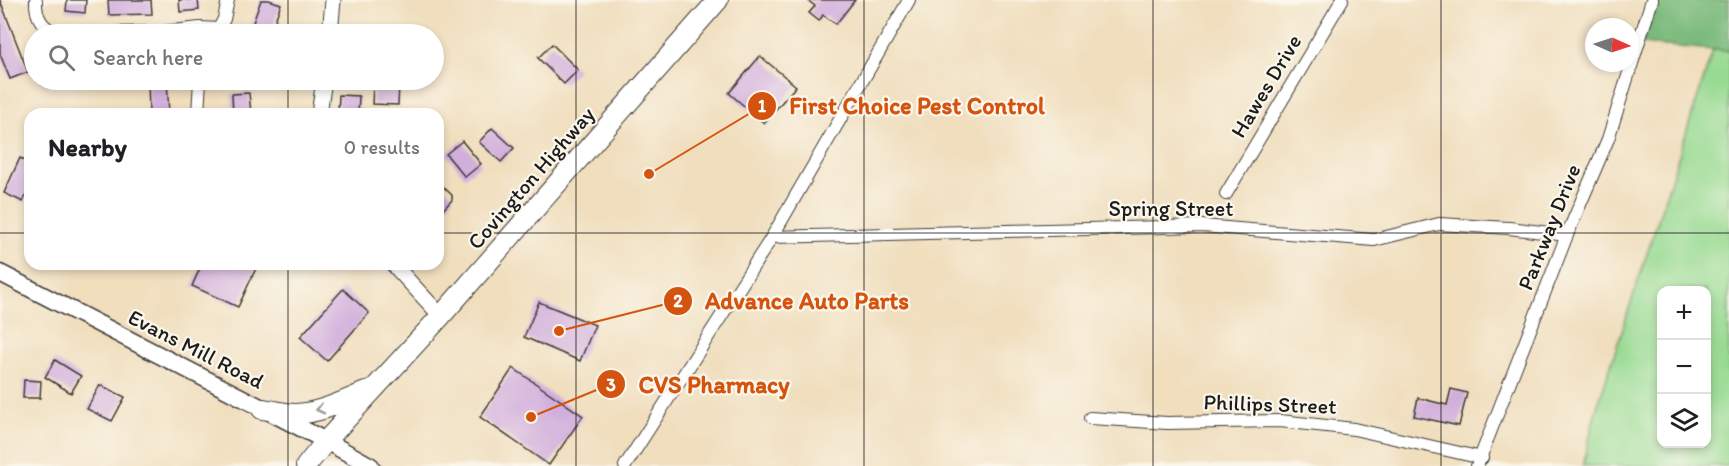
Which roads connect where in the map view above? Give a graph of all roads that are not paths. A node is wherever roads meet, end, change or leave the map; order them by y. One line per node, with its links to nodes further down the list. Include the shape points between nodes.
1 (36, 0): 8 (street)
2 (228, 0): 9 (street)
3 (333, 0): 10 (street)
4 (718, 0): 20 (main road, Covington Highway)
5 (909, 0): 17 (street)
6 (1342, 0): 15 (street, Hawes Drive)
7 (1652, 0): 16 (street, Parkway Drive, via 1608,139)
8 (43, 24)
9 (222, 24)
10 (331, 24)
11 (199, 90): 13 (street)
12 (323, 90): 14 (street)
13 (198, 108)
14 (320, 108)
15 (1226, 194)
16 (1566, 235): 17 (street, Spring Street, via 1439,224 1374,240 1202,226); 25 (street, Parkway Drive)
17 (772, 237): 28 (street)
18 (399, 270): 20 (street)
19 (0, 273): 22 (main road, Evans Mill Road)
20 (441, 316): 21 (main road, Covington Highway)
21 (374, 388): 22 (main road, one-way to 22, via 313,411 294,414); 24 (main road, Covington Highway)
22 (262, 409): 24 (main road, Evans Mill Road)
23 (1090, 418): 25 (street, Phillips Street, via 1167,423 1291,422 1354,429)
24 (326, 441): 26 (main road, Covington Highway); 27 (main road, Evans Mill Road)
25 (1479, 462)
26 (306, 466)
27 (371, 466)
28 (625, 466)

